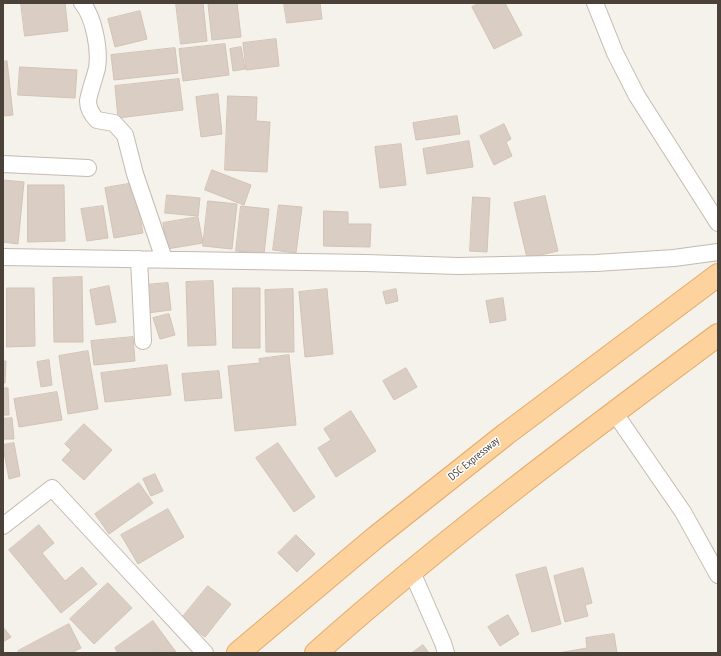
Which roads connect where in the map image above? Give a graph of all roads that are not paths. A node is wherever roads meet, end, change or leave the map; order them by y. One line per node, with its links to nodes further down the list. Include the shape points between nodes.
1 (82, 3): 9 (street, via 87,8 95,33 98,55 88,101 91,114 97,120 114,123 125,135 135,174)
2 (595, 3): 5 (street, via 637,96)
3 (3, 164): 4 (street)
4 (88, 168)
5 (718, 223)
6 (718, 252): 9 (street, via 674,258 596,263 458,266)
7 (3, 257): 8 (street)
8 (139, 259): 9 (street); 12 (street)
9 (164, 259)
10 (718, 275): 18 (main road, DSC Expressway, via 506,434 376,537)
11 (718, 335): 13 (main road)
12 (143, 341)
13 (614, 412): 15 (main road, via 478,517); 16 (street, via 684,512)
14 (3, 526): 17 (street, via 52,488)
15 (412, 572): 19 (main road); 20 (street)
16 (718, 575)
17 (205, 653)
18 (238, 653)
19 (316, 653)
20 (446, 653)

